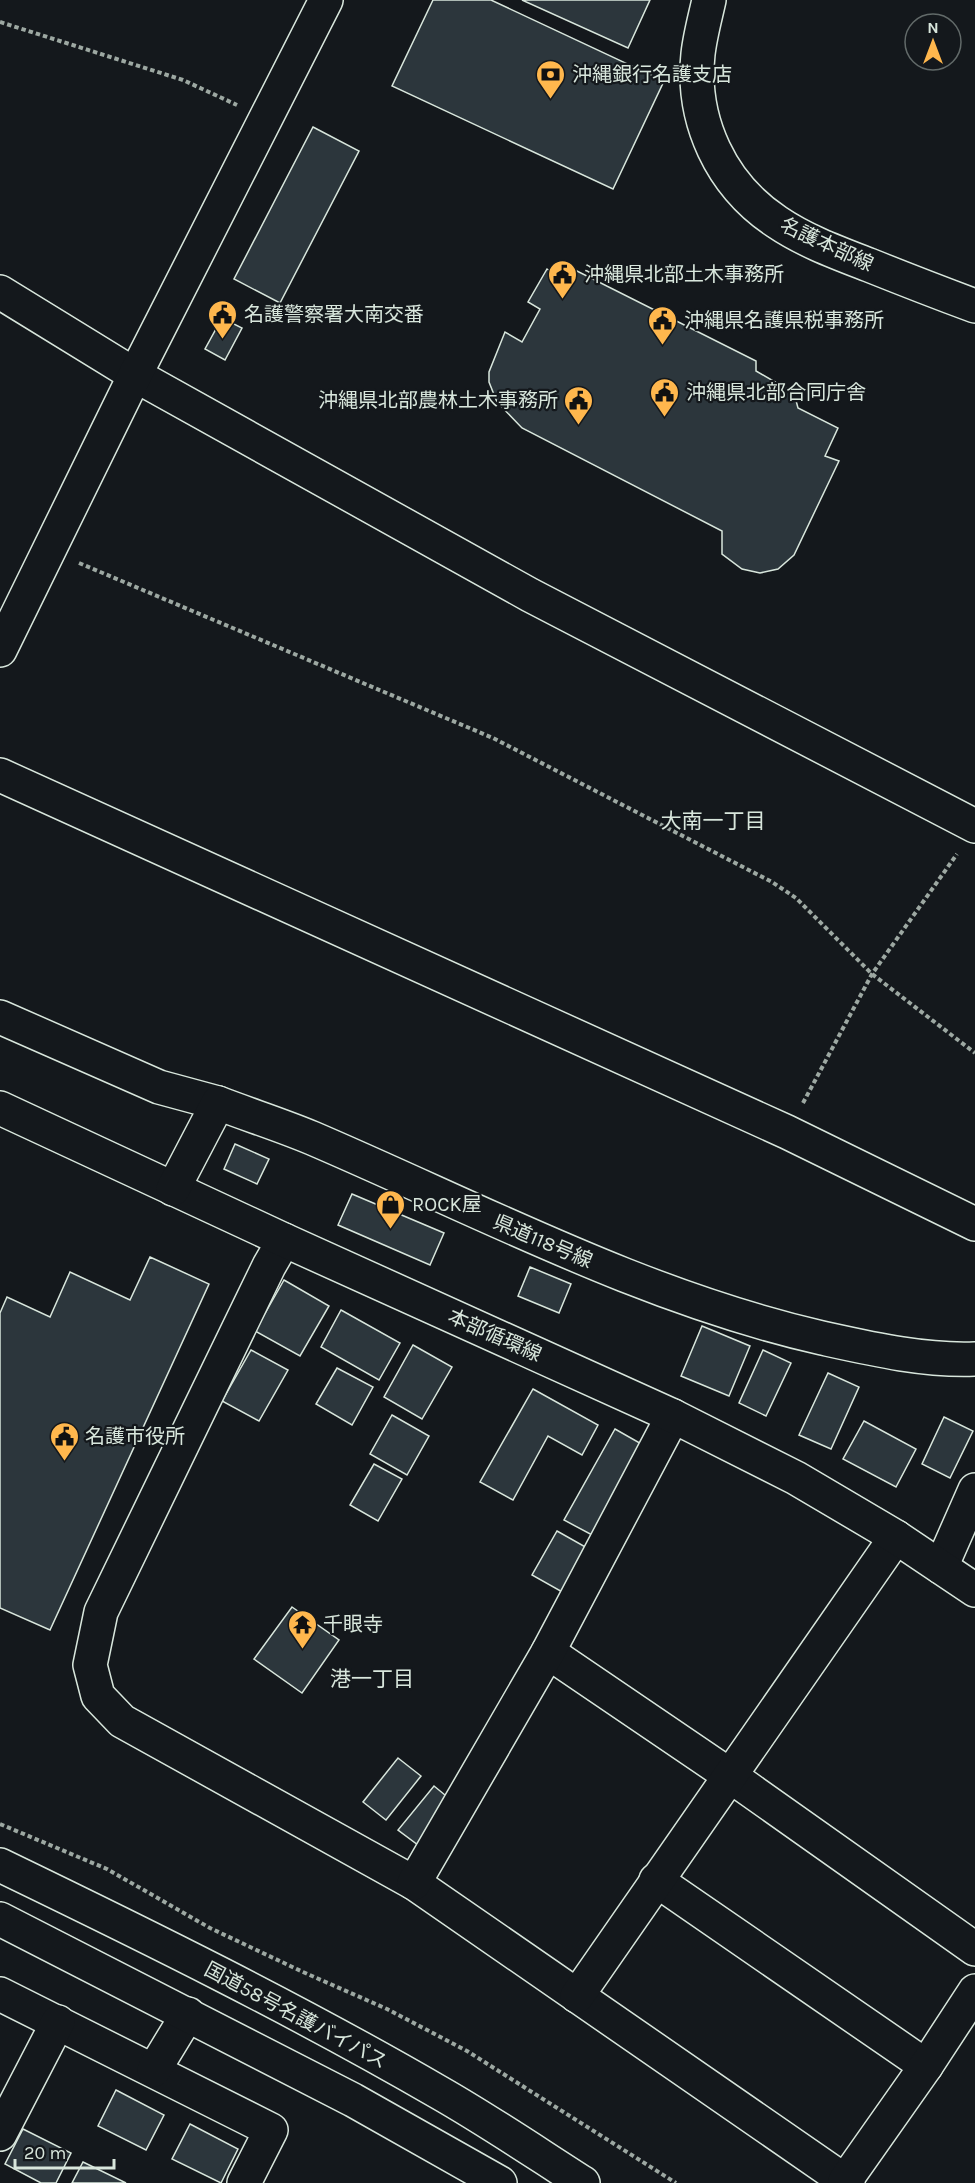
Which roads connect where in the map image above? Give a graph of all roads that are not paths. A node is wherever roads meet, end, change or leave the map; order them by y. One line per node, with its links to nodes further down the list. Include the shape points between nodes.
1 (326, 0): 5 (main road)
2 (709, 0): 4 (main road, 名護本部線, via 698,53 701,114 716,158 734,183 777,222 826,248)
3 (0, 291): 5 (main road)
4 (975, 306)
5 (135, 375): 6 (main road); 8 (main road)
6 (0, 650)
7 (0, 775): 13 (main road, via 787,1132)
8 (969, 836)
9 (0, 1017): 10 (main road, 県道118号線, via 159,1088)
10 (218, 1103): 12 (main road); 15 (main road, 県道118号線, via 309,1137 579,1258 711,1306 772,1326 877,1350)
11 (0, 1108): 12 (main road, 本部循環線)
12 (173, 1189): 14 (main road, 本部循環線)
13 (975, 1224)
14 (284, 1240): 16 (main road, 本部循環線); 25 (main road, via 101,1612 90,1665 98,1696 122,1721)
15 (975, 1359)
16 (673, 1416): 18 (main road, 本部循環線, via 796,1478); 21 (main road)
17 (975, 1490): 19 (main road)
18 (896, 1537): 19 (main road, 本部循環線); 22 (main road)
19 (941, 1567): 20 (main road, 本部循環線)
20 (975, 1590)
21 (548, 1652): 22 (main road); 25 (main road)
22 (729, 1775): 24 (main road); 27 (main road)
23 (0, 1865): 39 (main road, 国道58号名護バイパス, via 359,2047)
24 (656, 1880): 30 (main road); 33 (main road)
25 (414, 1882): 30 (main road)
26 (0, 1919): 31 (main road)
27 (975, 1949)
28 (975, 1991): 33 (main road)
29 (0, 1994): 32 (main road)
30 (577, 1995): 36 (main road)
31 (188, 2014): 34 (main road); 38 (main road)
32 (58, 2022): 34 (main road); 35 (main road)
33 (926, 2066): 36 (main road)
34 (154, 2070): 37 (main road, via 272,2130)
35 (0, 2134)
36 (847, 2182)
37 (244, 2183)
38 (500, 2183)
39 (583, 2183)

